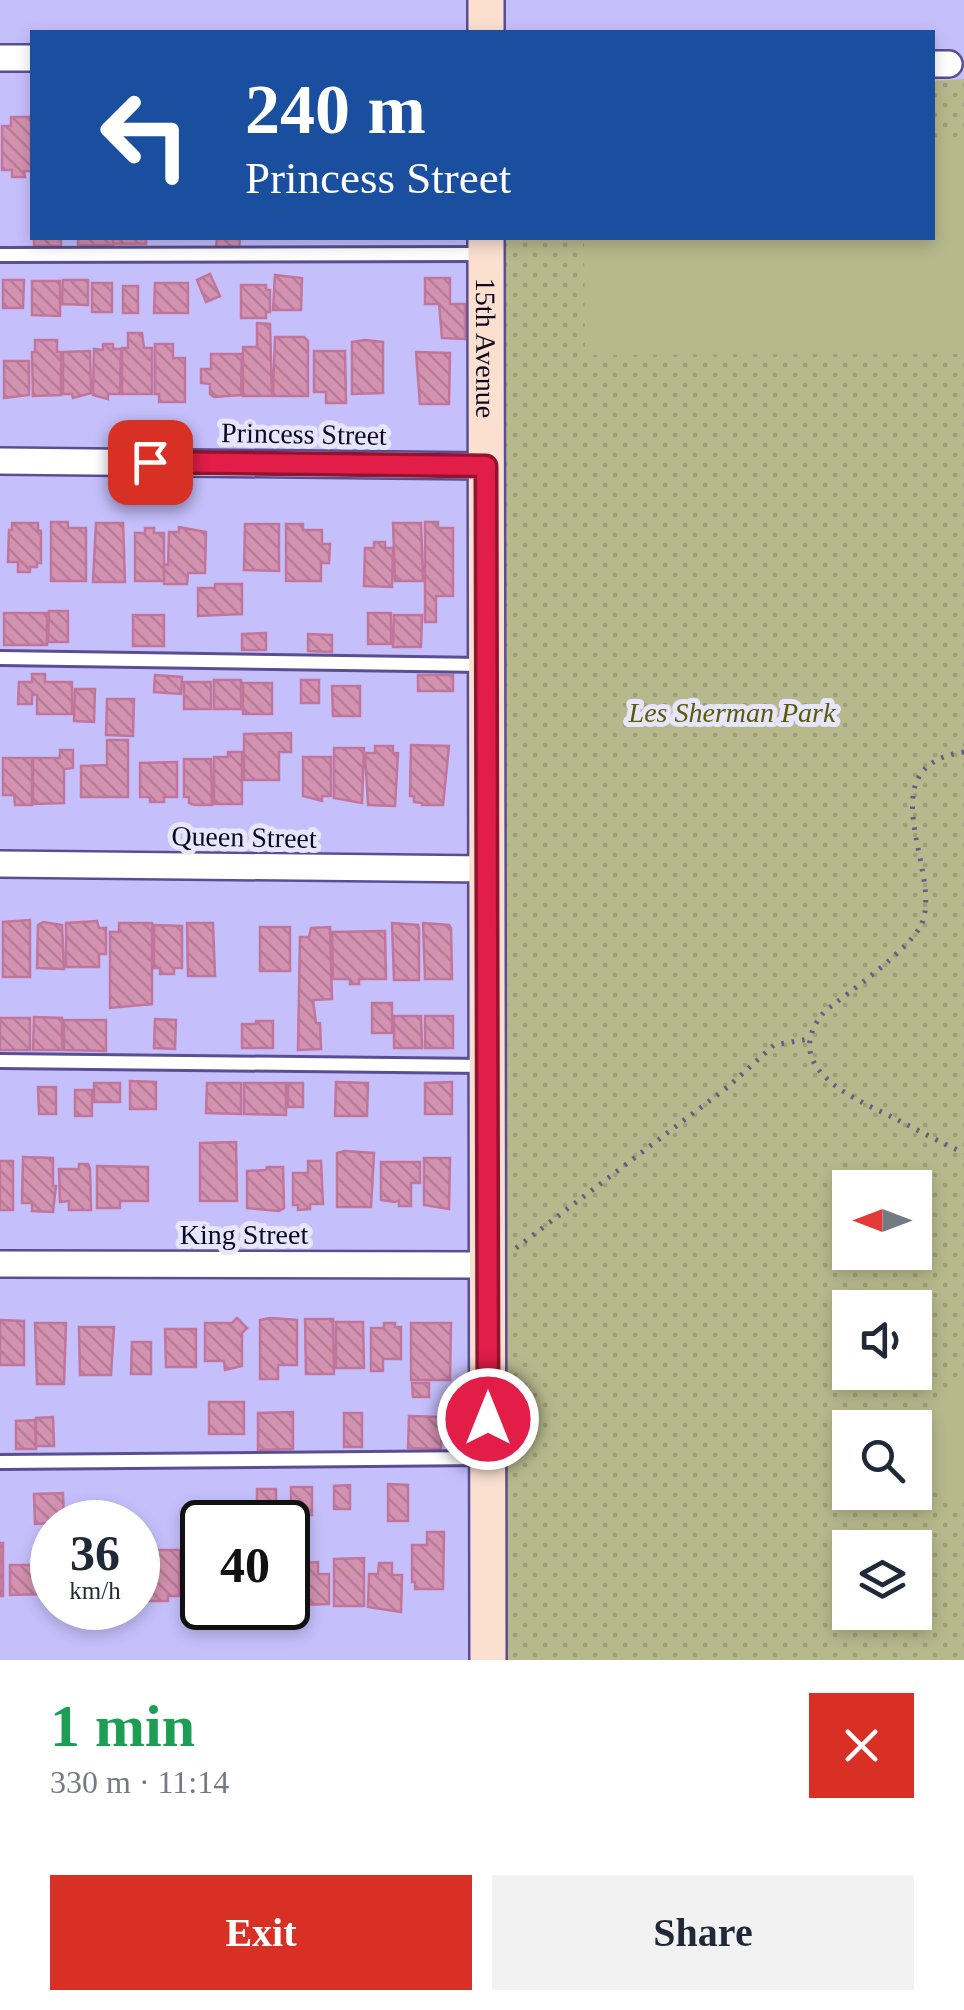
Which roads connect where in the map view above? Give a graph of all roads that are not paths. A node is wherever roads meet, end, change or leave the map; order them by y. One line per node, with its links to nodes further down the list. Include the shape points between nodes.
1 (486, 0): 2 (street)
2 (486, 30)
3 (0, 58): 4 (street)
4 (30, 58)
5 (486, 246): 6 (lane); 8 (street, 15th Avenue)
6 (0, 255)
7 (0, 461): 8 (street, Princess Street)
8 (486, 466): 10 (street, 15th Avenue)
9 (0, 658): 10 (lane)
10 (487, 665): 12 (street, 15th Avenue)
11 (0, 864): 12 (street, Queen Street)
12 (487, 869): 14 (street, 15th Avenue)
13 (0, 1061): 14 (lane)
14 (487, 1066): 16 (street, 15th Avenue)
15 (0, 1264): 16 (street, King Street)
16 (487, 1265): 17 (street, 15th Avenue)
17 (488, 1458): 18 (lane); 19 (street, 15th Avenue)
18 (0, 1462)
19 (488, 1660)

